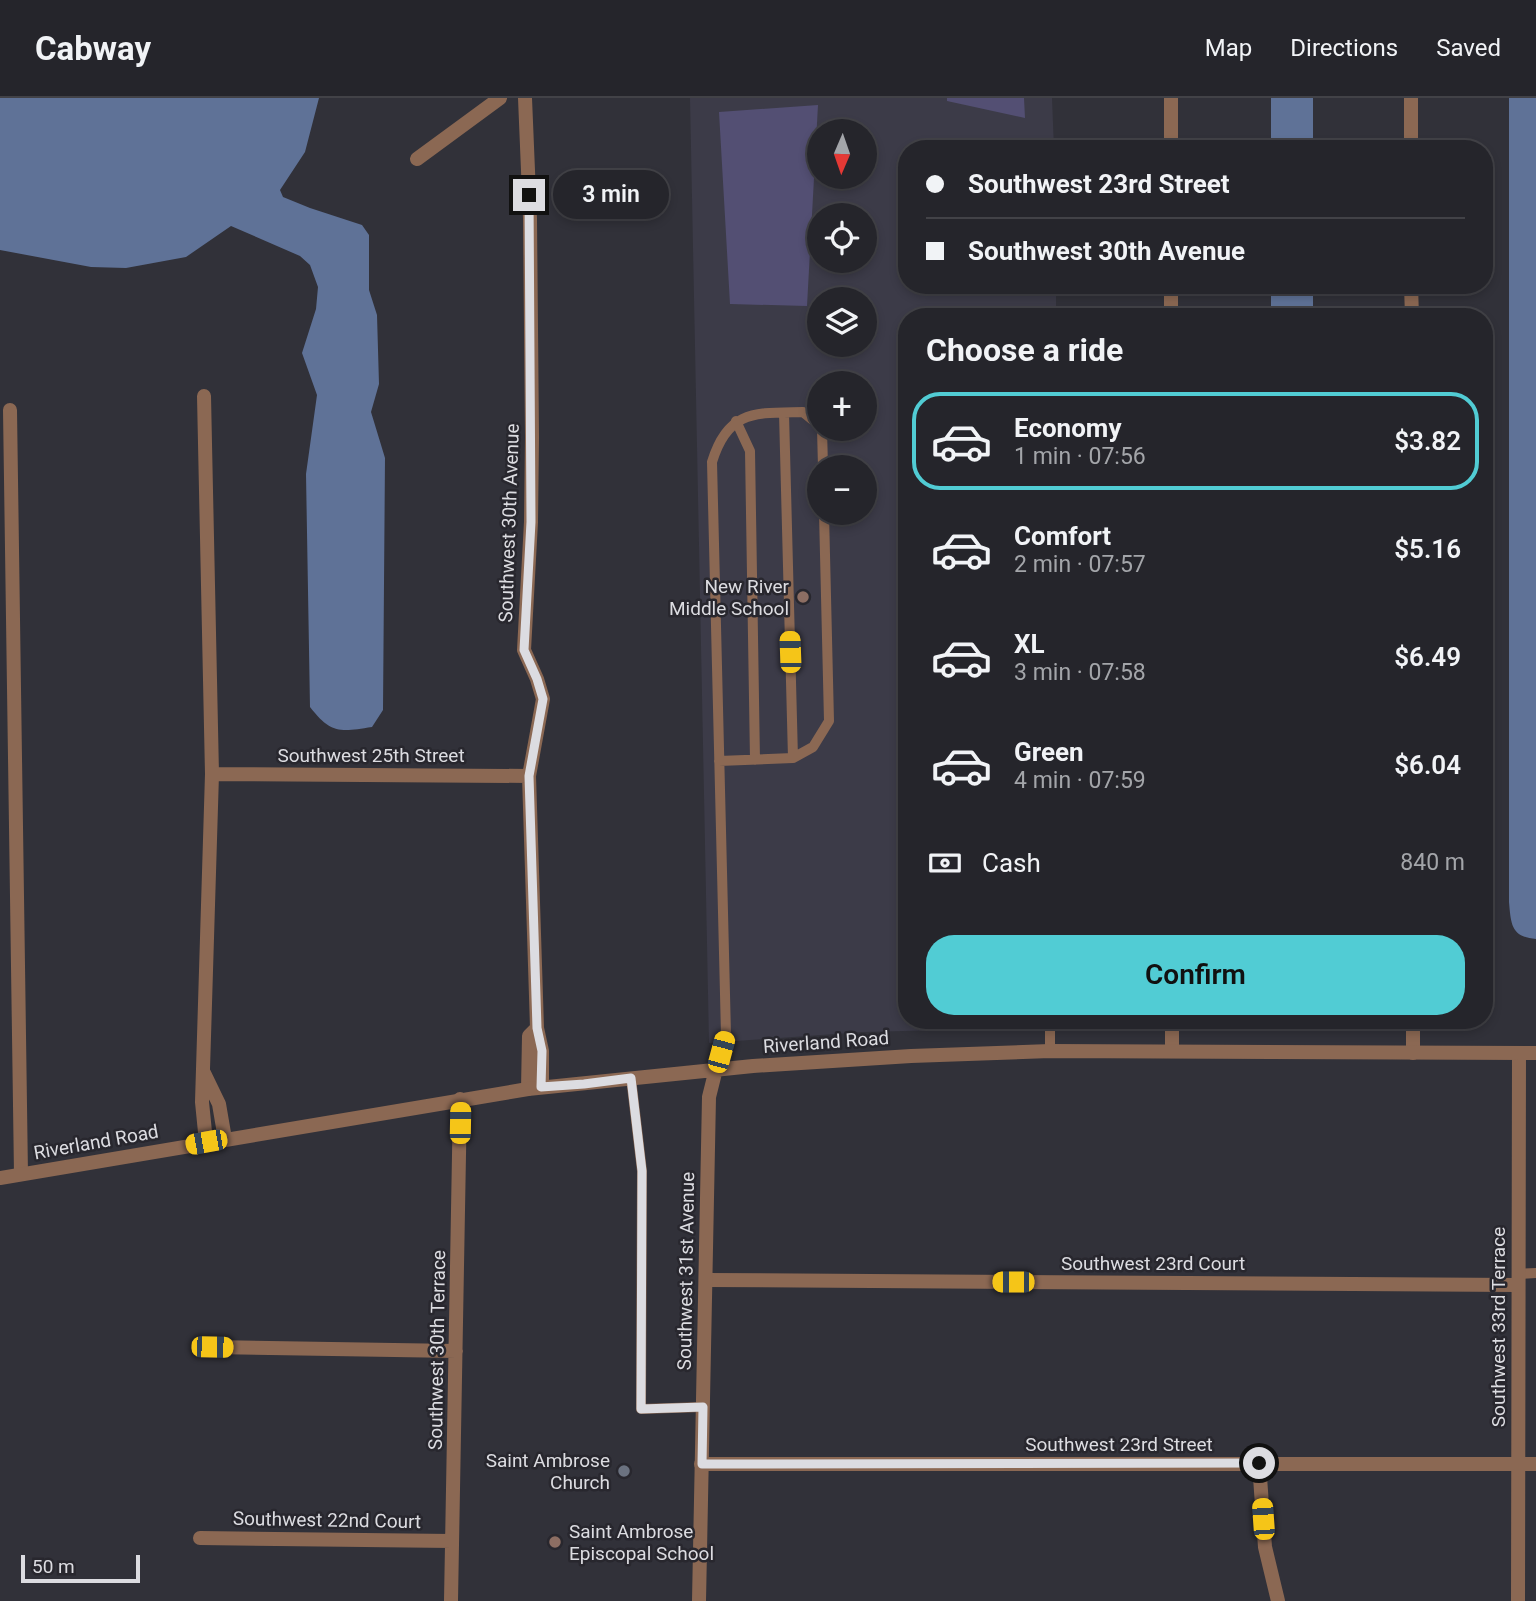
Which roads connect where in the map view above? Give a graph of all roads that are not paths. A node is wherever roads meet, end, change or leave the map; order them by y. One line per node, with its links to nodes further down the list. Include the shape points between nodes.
1 (500, 98): 7 (street)
2 (525, 98): 18 (street, Southwest 30th Avenue, via 531,522 524,650 543,699)
3 (1171, 98): 5 (street)
4 (1411, 98): 6 (street)
5 (1171, 140)
6 (1411, 140)
7 (417, 159)
8 (204, 396): 17 (street)
9 (10, 410): 34 (street)
10 (783, 413): 11 (lane); 12 (lane, via 752,414); 14 (lane)
11 (807, 415)
12 (736, 421): 15 (lane, via 750,451); 16 (lane, via 717,446 712,462)
13 (824, 525): 14 (lane, via 829,722 813,747)
14 (793, 758): 15 (lane)
15 (755, 760): 16 (lane)
16 (719, 761): 27 (lane, via 726,1035)
17 (212, 774): 18 (street, Southwest 25th Street); 28 (street)
18 (529, 776): 30 (street, Southwest 30th Avenue, via 537,1028 529,1036)
19 (1050, 1029): 22 (lane)
20 (1172, 1029): 23 (street)
21 (1413, 1029): 24 (street)
22 (1050, 1051): 23 (street, Riverland Road); 27 (street, Riverland Road)
23 (1172, 1051): 24 (street, Riverland Road)
24 (1413, 1053): 25 (street, Riverland Road)
25 (1519, 1053): 26 (street, Riverland Road); 37 (street, Southwest 33rd Terrace)
26 (1536, 1053)
27 (716, 1069): 29 (street, Riverland Road); 38 (street, Southwest 31st Avenue, via 709,1097)
28 (203, 1072): 32 (street, via 219,1104); 33 (street)
29 (631, 1078): 30 (street, Riverland Road); 41 (lane, via 642,1171 641,1409)
30 (535, 1088): 31 (street, Riverland Road)
31 (460, 1099): 32 (street, Riverland Road); 40 (street, Southwest 30th Terrace)
32 (225, 1139): 33 (street, Riverland Road)
33 (206, 1142): 34 (street, Riverland Road)
34 (20, 1174): 35 (street, Riverland Road)
35 (0, 1178)
36 (1536, 1273): 37 (lane)
37 (1517, 1279): 38 (street, Southwest 23rd Court); 45 (street, Southwest 33rd Terrace)
38 (706, 1280): 41 (street, Southwest 31st Avenue)
39 (212, 1347): 40 (street)
40 (456, 1351): 47 (street, Southwest 30th Terrace)
41 (703, 1407): 43 (street, Southwest 31st Avenue)
42 (1259, 1463): 43 (street, Southwest 23rd Street); 45 (street, Southwest 23rd Street); 50 (street, via 1265,1547)
43 (702, 1464): 49 (street, Southwest 31st Avenue)
44 (1536, 1464): 45 (street, Southwest 23rd Street)
45 (1517, 1465): 51 (street, Southwest 33rd Terrace)
46 (200, 1538): 47 (street, Southwest 22nd Court)
47 (452, 1541): 48 (street, Southwest 30th Terrace)
48 (451, 1601)
49 (699, 1601)
50 (1278, 1601)
51 (1518, 1601)

